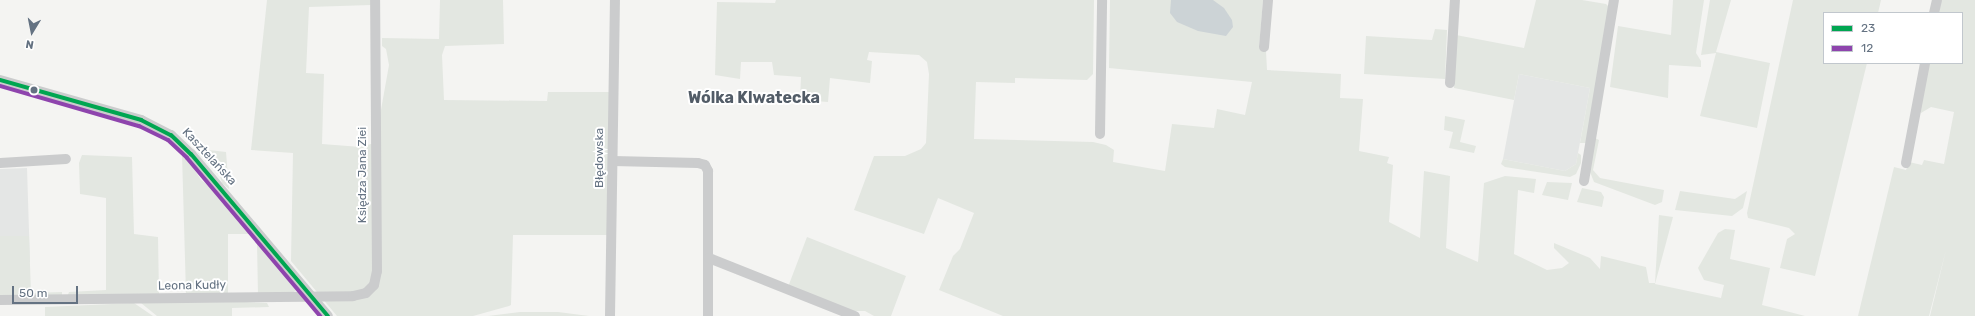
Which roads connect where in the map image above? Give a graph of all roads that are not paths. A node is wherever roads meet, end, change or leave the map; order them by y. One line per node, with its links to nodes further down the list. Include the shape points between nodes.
1 (375, 0): 20 (street, Księdza Jana Ziei, via 376,279 370,290 362,295)
2 (615, 0): 15 (street, Błędowska)
3 (1102, 0): 13 (street)
4 (1268, 0): 9 (street)
5 (1455, 0): 12 (street)
6 (1614, 0): 18 (street)
7 (1937, 0): 8 (street)
8 (1934, 12)
9 (1264, 47)
10 (1925, 64): 17 (street)
11 (0, 80): 20 (street, Kasztelańska, via 141,120 171,135 191,154)
12 (1450, 83)
13 (1100, 134)
14 (66, 159): 16 (street)
15 (613, 161): 19 (street, via 690,162 705,165 709,177); 23 (street, Błędowska)
16 (0, 163)
17 (1906, 163)
18 (1584, 181)
19 (709, 258): 24 (street); 25 (street)
20 (312, 297): 21 (street, Leona Kudły); 22 (street, Kasztelańska)
21 (0, 300)
22 (328, 316)
23 (610, 316)
24 (708, 316)
25 (855, 316)

